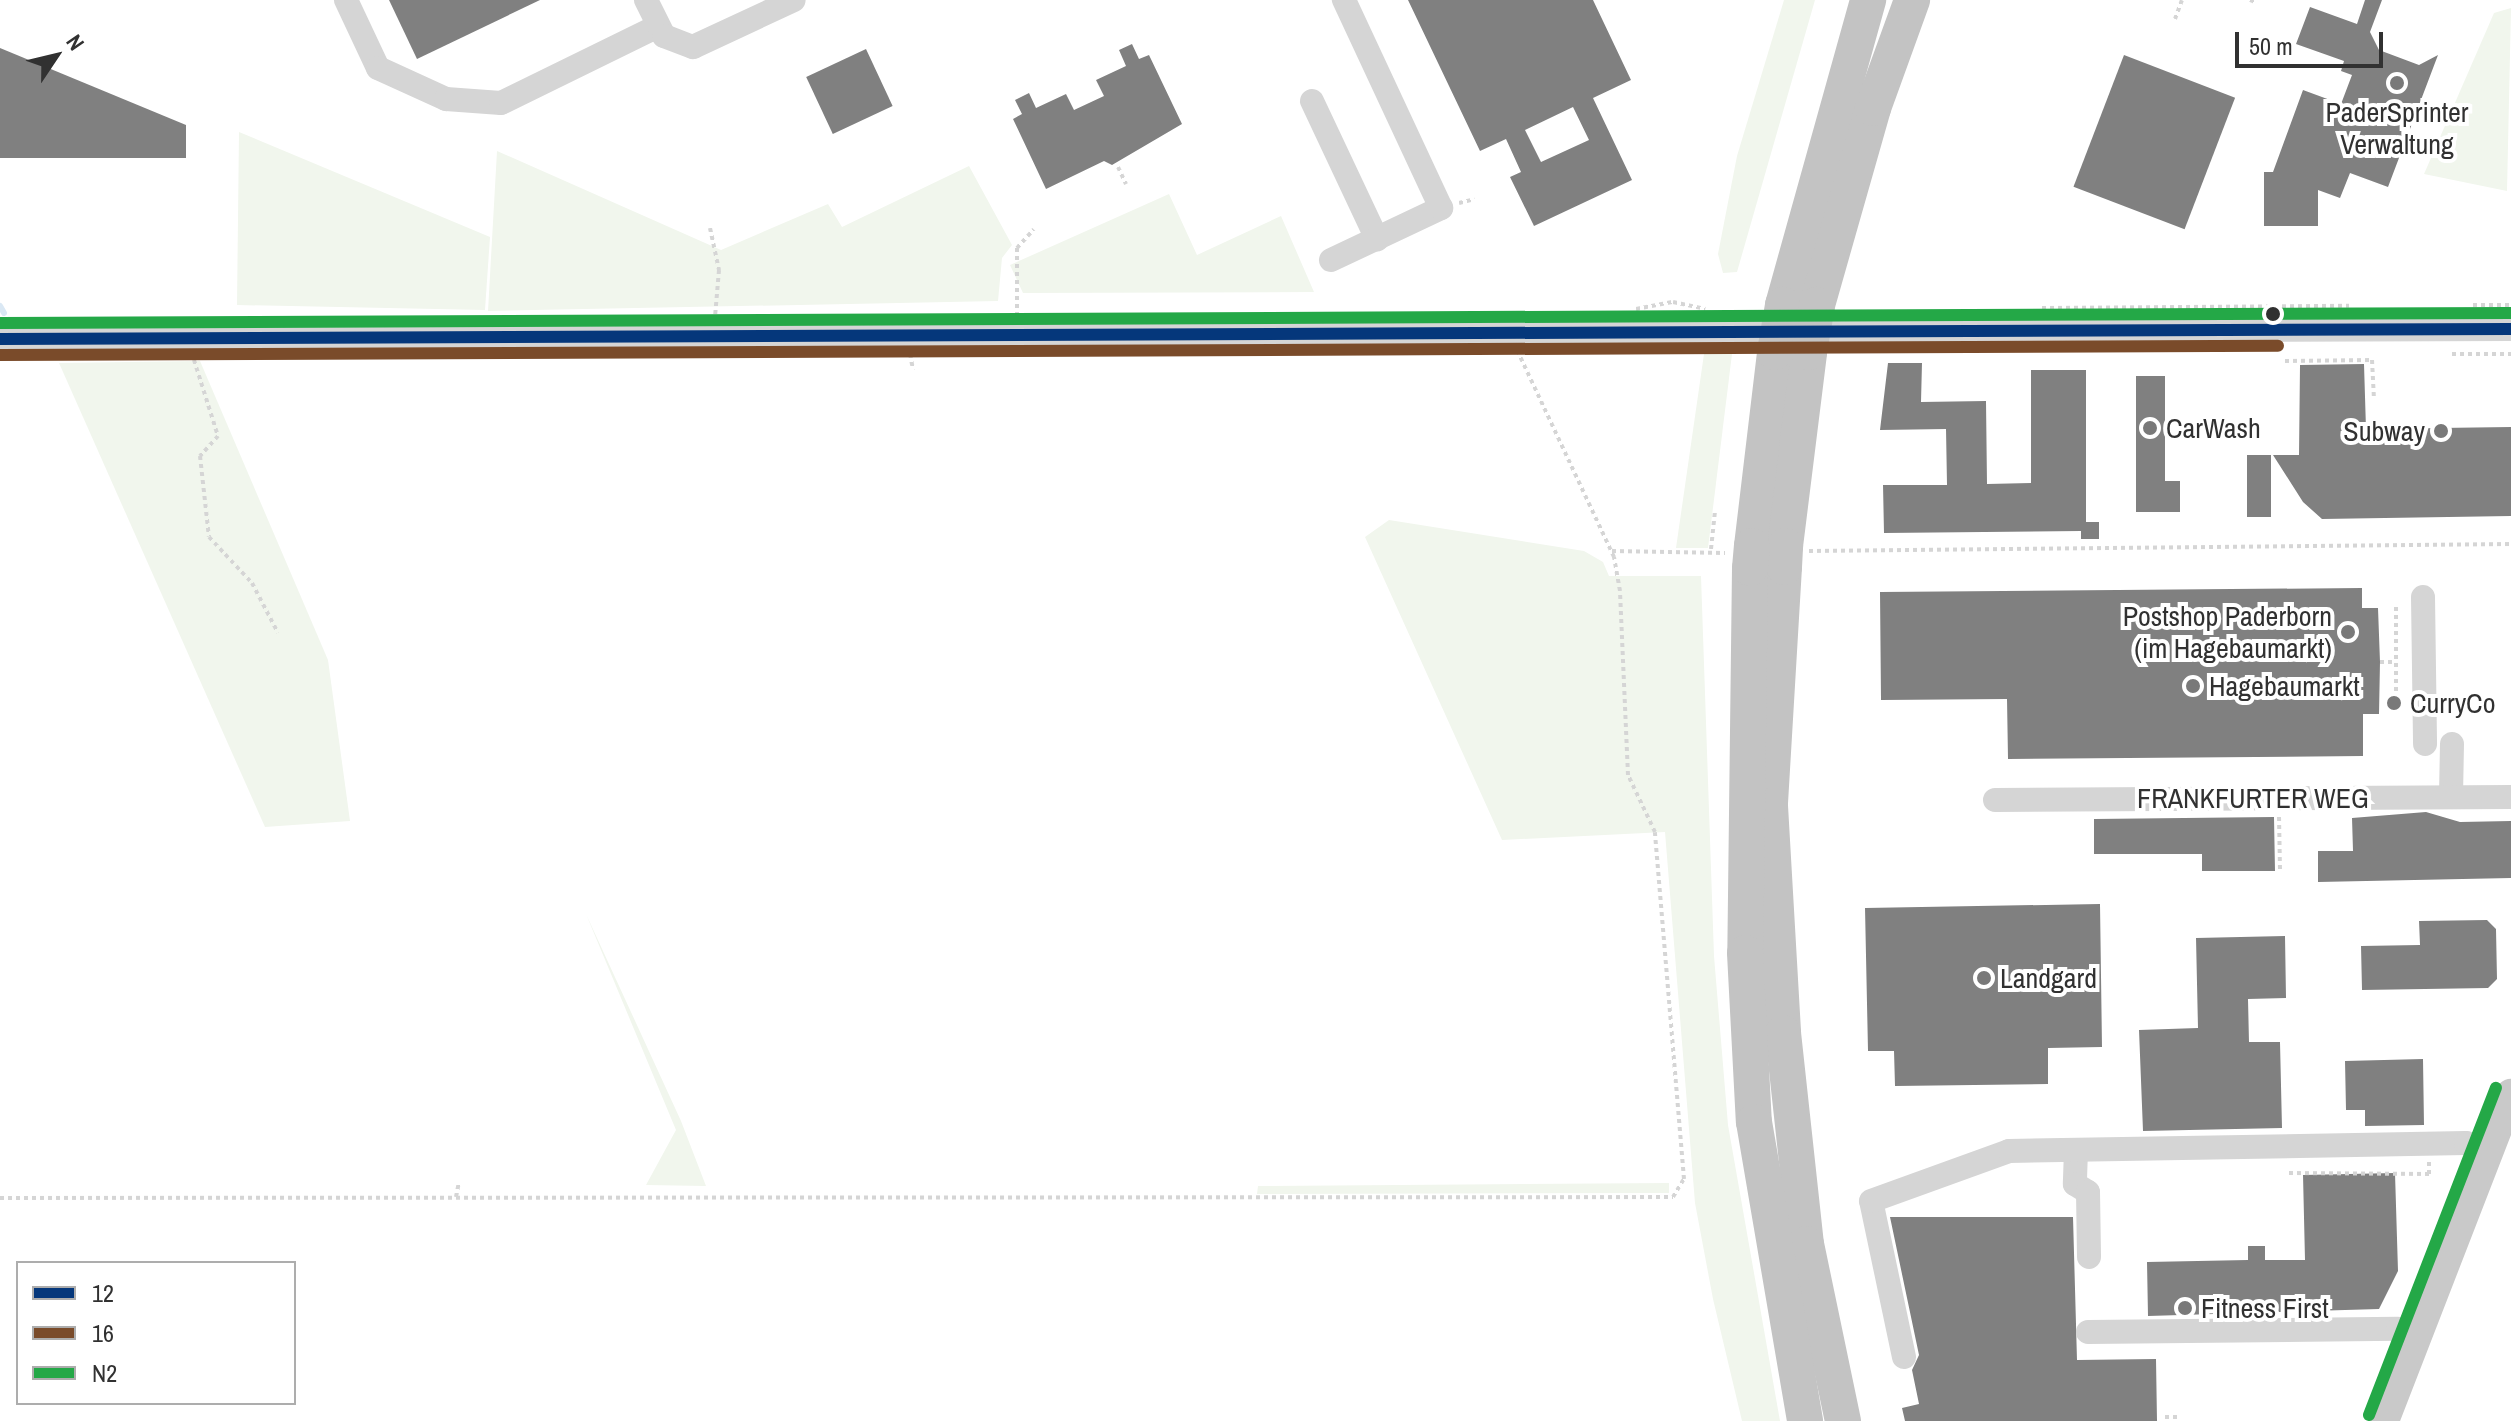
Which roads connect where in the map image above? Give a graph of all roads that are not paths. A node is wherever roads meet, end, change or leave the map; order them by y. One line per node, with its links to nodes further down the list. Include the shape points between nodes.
1 (346, 0): 9 (street, via 378,68 446,99 501,103)
2 (646, 0): 9 (street)
3 (794, 0): 9 (street, via 693,47 676,46)
4 (1344, 0): 11 (street, via 1441,208)
5 (1847, 0): 13 (highway, via 1797,194)
6 (1868, 0): 13 (highway)
7 (1891, 0): 13 (highway)
8 (1912, 0): 13 (highway)
9 (658, 26)
10 (1312, 101): 11 (street)
11 (1377, 239): 12 (street)
12 (1331, 260)
13 (1800, 305): 16 (highway, bridge)
14 (2511, 329): 15 (street)
15 (0, 339)
16 (1768, 557): 30 (highway, via 1745,953 1754,1122); 31 (highway, via 1770,806 1783,1033 1806,1244)
17 (2423, 597): 18 (street)
18 (2425, 744)
19 (2452, 744): 20 (street)
20 (2451, 796): 21 (street, FRANKFURTER WEG); 22 (street, FRANKFURTER WEG)
21 (2511, 797)
22 (1995, 800)
23 (2511, 1094): 25 (main road)
24 (2076, 1150): 25 (street, via 2466,1143); 26 (street, via 2075,1184 2088,1192); 29 (street, via 2009,1151 1871,1201)
25 (2488, 1152): 28 (main road)
26 (2089, 1257)
27 (2088, 1332): 28 (street, via 2398,1329)
28 (2418, 1336): 32 (main road)
29 (1904, 1357)
30 (1805, 1421)
31 (1843, 1421)
32 (2384, 1421)

